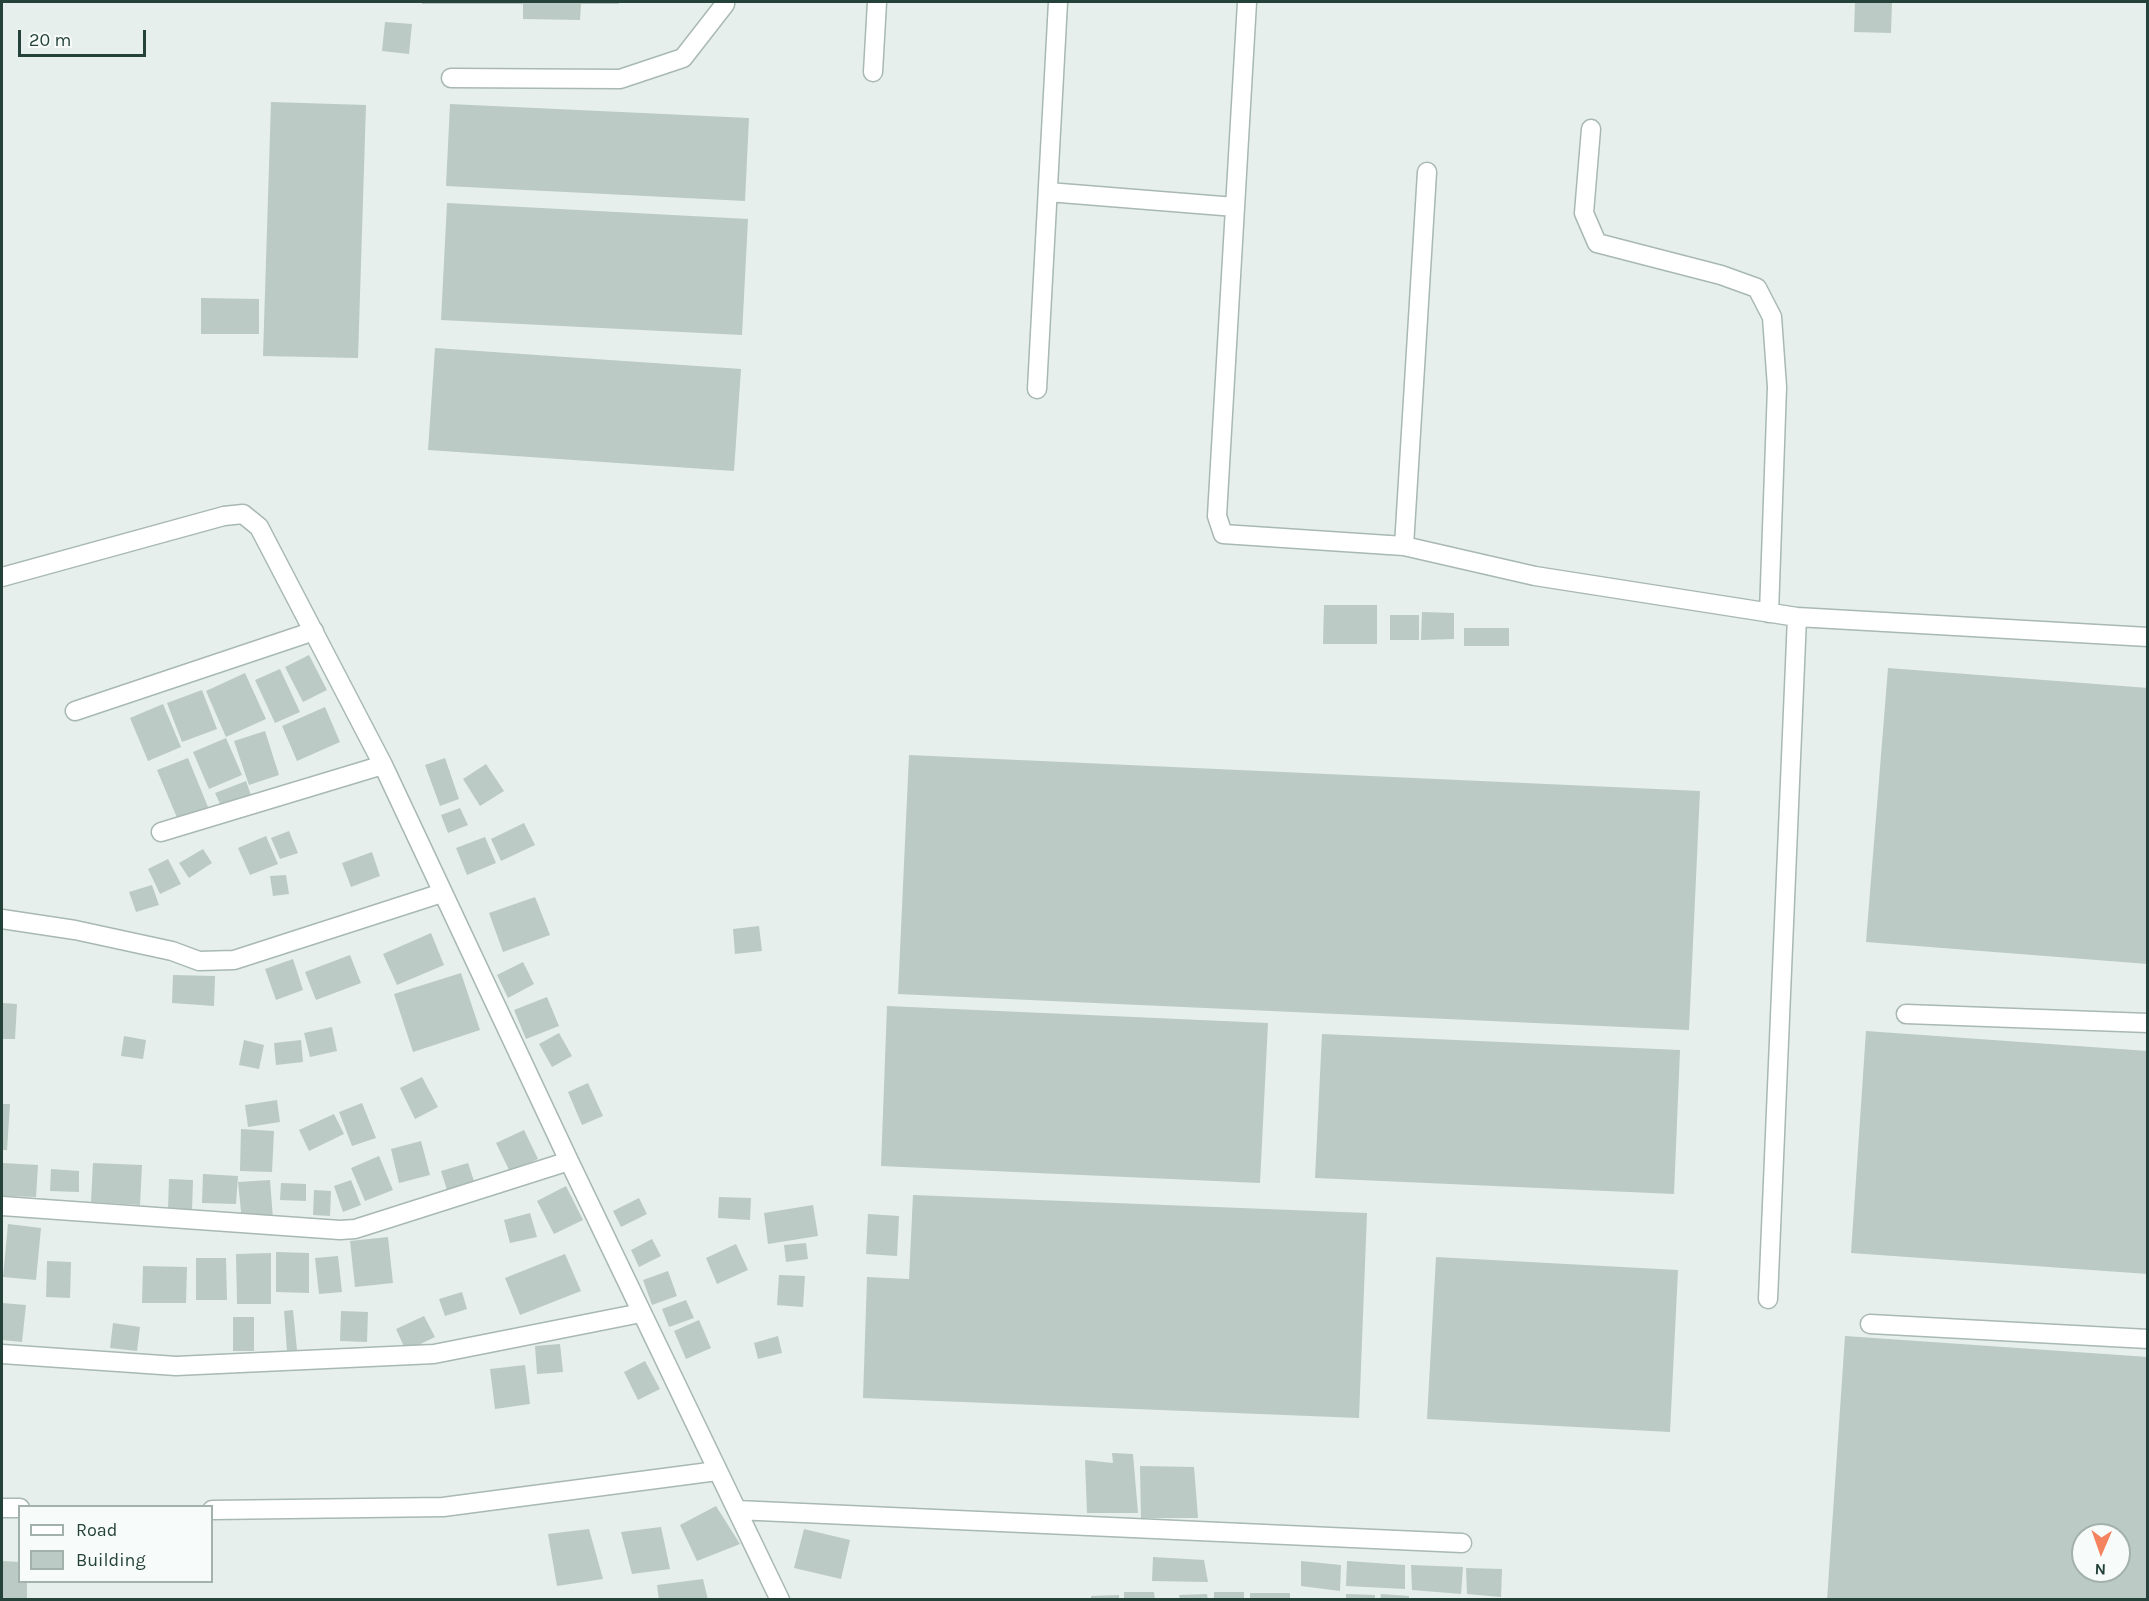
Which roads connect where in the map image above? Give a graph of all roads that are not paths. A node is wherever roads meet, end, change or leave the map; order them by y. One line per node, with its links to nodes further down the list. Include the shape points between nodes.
1 (725, 2): 6 (street, via 683,58 620,79)
2 (877, 2): 5 (street)
3 (1058, 2): 9 (street)
4 (1246, 2): 10 (street)
5 (873, 72)
6 (451, 78)
7 (1590, 129): 14 (street, via 1584,213 1597,243 1757,288 1772,317 1777,387)
8 (1427, 172): 12 (street)
9 (1048, 192): 10 (street); 11 (street)
10 (1234, 207): 12 (street, via 1216,516 1223,534)
11 (1037, 389)
12 (1404, 546): 14 (street, via 1535,576)
13 (2, 577): 16 (street, via 243,514 259,528)
14 (1769, 612): 15 (street)
15 (1797, 617): 17 (street); 27 (street)
16 (314, 631): 18 (street); 19 (street)
17 (2148, 637)
18 (75, 711)
19 (383, 765): 20 (street); 21 (street)
20 (161, 832)
21 (442, 893): 22 (street, via 234,960 199,962 172,951); 25 (street)
22 (2, 919)
23 (1906, 1014): 24 (street)
24 (2148, 1023)
25 (569, 1161): 26 (street, via 355,1229); 28 (street)
26 (2, 1206)
27 (1768, 1299)
28 (641, 1313): 31 (street, via 434,1354 176,1366); 32 (street)
29 (1870, 1324): 30 (street)
30 (2148, 1339)
31 (2, 1354)
32 (717, 1471): 35 (street, via 443,1507); 36 (street)
33 (2, 1508): 34 (street)
34 (18, 1508)
35 (213, 1510)
36 (737, 1510): 37 (street); 38 (street)
37 (1462, 1543)
38 (780, 1599)

